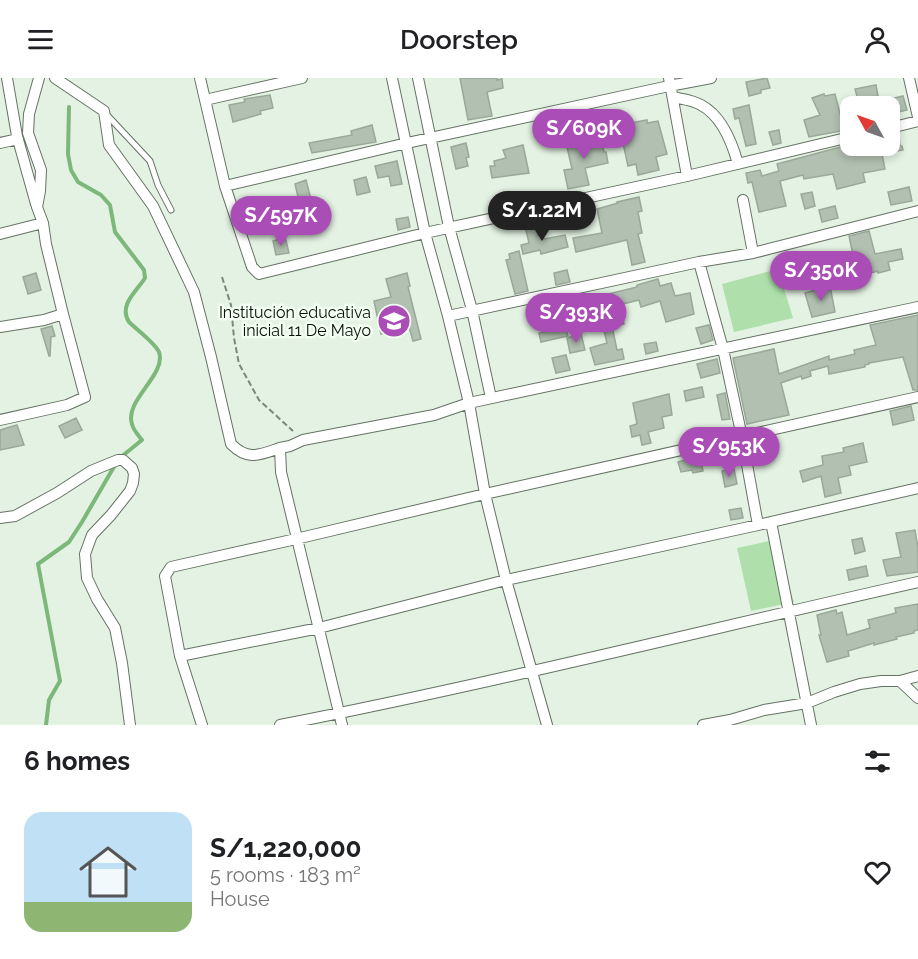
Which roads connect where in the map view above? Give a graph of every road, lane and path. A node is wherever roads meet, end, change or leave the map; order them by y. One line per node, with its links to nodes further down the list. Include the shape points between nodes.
1 (7, 78): 17 (street)
2 (39, 78): 25 (street, via 28,133 41,170)
3 (55, 78): 13 (street)
4 (200, 78): 12 (street)
5 (302, 78): 12 (street)
6 (392, 78): 20 (street)
7 (418, 78): 16 (street)
8 (711, 78): 10 (street)
9 (909, 78): 14 (street)
10 (670, 82): 11 (street); 16 (street)
11 (673, 97): 21 (street, via 699,103 713,112 732,142); 22 (street)
12 (205, 100): 23 (street)
13 (104, 111): 26 (lane, via 150,161); 47 (street, via 109,145 153,206 194,292 231,444 241,454 256,455)
14 (918, 119): 15 (street)
15 (900, 125)
16 (431, 138): 20 (street); 29 (street)
17 (18, 139): 19 (street); 25 (street)
18 (840, 139): 21 (street)
19 (0, 143)
20 (407, 143): 23 (street); 30 (street)
21 (738, 164): 22 (street)
22 (687, 176): 29 (street)
23 (225, 186): 30 (street, via 252,267 259,274)
24 (743, 200): 32 (street)
25 (37, 207): 28 (street)
26 (171, 210)
27 (918, 211): 32 (street)
28 (43, 223): 31 (street); 37 (street)
29 (449, 227): 30 (street); 36 (street)
30 (425, 233): 38 (street)
31 (0, 234)
32 (753, 253): 33 (street)
33 (699, 261): 36 (street); 40 (street)
34 (222, 277): 46 (path, via 231,306 239,364 260,400)
35 (918, 307): 40 (street)
36 (472, 310): 38 (street); 42 (street)
37 (63, 314): 39 (street); 44 (street, via 85,398)
38 (448, 316): 43 (street)
39 (0, 327)
40 (723, 350): 42 (street); 45 (street)
41 (918, 397): 45 (street)
42 (491, 398): 43 (street)
43 (469, 403): 46 (street, via 434,415); 49 (street)
44 (0, 420)
45 (742, 437): 49 (street); 52 (street)
46 (303, 440): 47 (street)
47 (280, 448): 53 (street, via 281,472)
48 (918, 488): 51 (street)
49 (485, 494): 53 (street); 54 (street)
50 (0, 518): 65 (street, via 15,516 91,471 118,460 132,468 130,491 93,535 85,554 87,578 115,628)
51 (771, 522): 52 (street); 56 (street)
52 (758, 525): 54 (street)
53 (296, 539): 57 (street); 58 (street, via 171,567 165,576)
54 (506, 580): 57 (street); 59 (street)
55 (918, 582): 56 (street)
56 (788, 611): 59 (street); 63 (street)
57 (319, 628): 58 (street); 64 (street)
58 (180, 656): 66 (street)
59 (531, 671): 64 (street); 69 (street)
60 (918, 676): 61 (street)
61 (900, 681): 62 (street); 63 (street, via 860,684)
62 (918, 698)
63 (807, 703): 70 (street); 71 (street)
64 (340, 713): 67 (street); 68 (street)
65 (130, 725)
66 (202, 725)
67 (280, 725)
68 (342, 725)
69 (547, 725)
70 (703, 725)
71 (811, 725)

